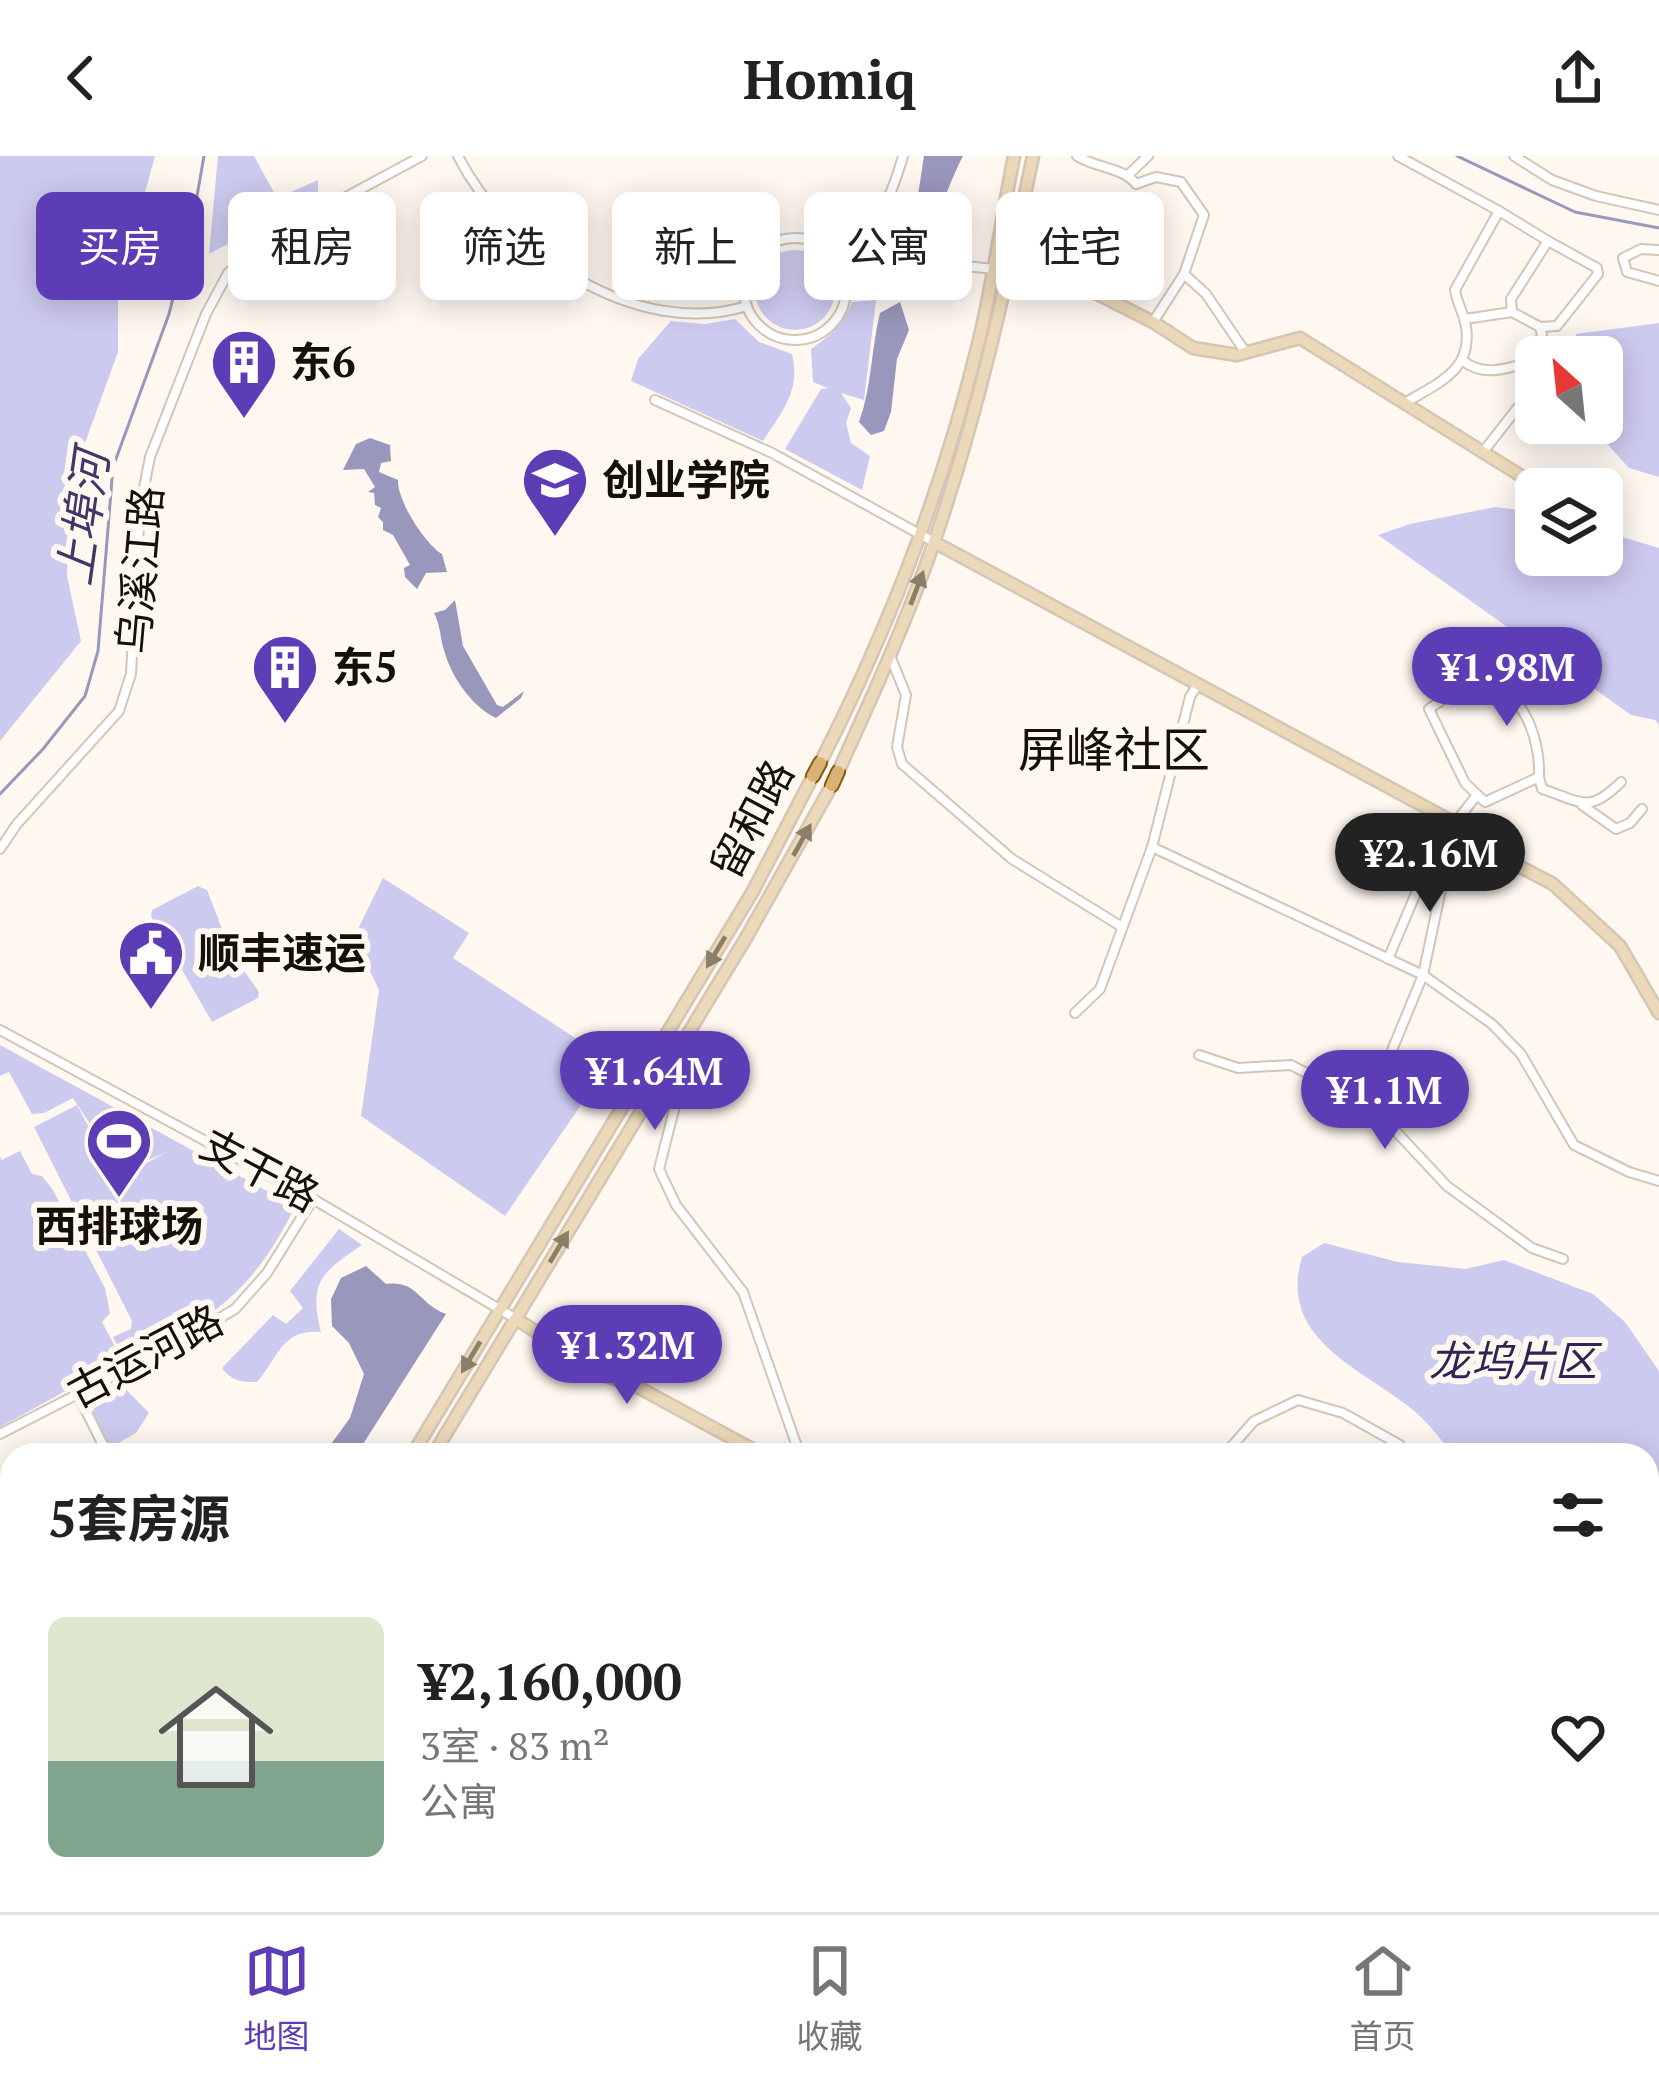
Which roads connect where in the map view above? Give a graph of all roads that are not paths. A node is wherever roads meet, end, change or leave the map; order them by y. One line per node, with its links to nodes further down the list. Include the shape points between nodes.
1 (422, 156): 51 (street, 乌溪江路, via 268,239 228,273 150,458 131,674 119,710)
2 (458, 156): 25 (street, via 491,207 572,274 666,314)
3 (903, 156): 11 (street)
4 (1014, 156): 19 (main road, 留和路)
5 (1033, 156): 12 (main road, 留和路)
6 (1077, 156): 10 (street)
7 (1148, 156): 10 (street)
8 (1398, 156): 14 (street)
9 (1514, 156): 13 (street, via 1552,180)
10 (1128, 175): 20 (street, via 1136,184 1156,176 1181,182 1204,215)
11 (889, 192)
12 (1025, 192)
13 (1659, 210)
14 (1499, 212): 16 (street); 27 (street, via 1455,290)
15 (804, 241): 25 (street, via 782,239 751,264)
16 (1548, 241): 26 (street, via 1511,299); 29 (street, via 1598,274 1557,326)
17 (1659, 250): 21 (street, via 1623,258 1627,272)
18 (972, 267): 19 (street)
19 (994, 269): 39 (main road, 留和路)
20 (1184, 274): 28 (street); 31 (street)
21 (1659, 281)
22 (845, 300): 25 (street, via 830,326 807,338 771,334)
23 (1001, 300): 40 (main road, 留和路)
24 (1110, 300): 28 (main road)
25 (747, 306)
26 (1512, 312): 27 (street); 29 (street)
27 (1465, 320): 32 (street)
28 (1153, 322): 31 (main road, via 1193,348)
29 (1540, 327): 30 (street)
30 (1542, 336)
31 (1246, 353): 35 (main road, via 1300,338)
32 (1463, 361): 33 (street, via 1476,371); 35 (street)
33 (1515, 366)
34 (655, 400): 39 (street, via 772,453)
35 (1405, 403): 37 (main road)
36 (1515, 411): 37 (street)
37 (1483, 452): 38 (main road)
38 (1515, 472)
39 (920, 537): 40 (street); 64 (main road, 留和路, one-way to 64, via 753,891)
40 (934, 542): 41 (main road, 留和路, one-way to 40); 42 (main road)
41 (890, 656): 52 (street, via 906,695 902,764 1012,859); 58 (main road, 留和路, one-way to 41, via 835,779)
42 (1199, 683): 48 (main road); 50 (street)
43 (1539, 777): 45 (street, via 1485,802); 45 (street, via 1536,745 1515,702 1462,686 1429,709); 46 (street, via 1542,789)
44 (1621, 782): 46 (street, via 1598,802)
45 (1477, 795): 48 (street)
46 (1581, 804): 47 (street, via 1616,830)
47 (1642, 809)
48 (1455, 823): 49 (street); 56 (main road, via 1553,884 1620,946)
49 (1451, 841): 53 (street, via 1439,838); 54 (street)
50 (1152, 847): 52 (street); 53 (street)
51 (0, 849)
52 (1122, 927): 55 (street, via 1100,989)
53 (1388, 959): 54 (street)
54 (1424, 975): 60 (street); 61 (street, via 1521,1054 1574,1145)
55 (1075, 1013)
56 (1659, 1013)
57 (0, 1030): 62 (street, 支干路)
58 (682, 1043): 65 (main road, 留和路, one-way to 58); 72 (street, via 709,1053 678,1094 659,1168 676,1205 743,1292)
59 (1199, 1055): 60 (street, via 1238,1068 1291,1065)
60 (1369, 1106): 63 (street, via 1447,1186 1532,1248)
61 (1659, 1181)
62 (314, 1199): 64 (street, 支干路); 66 (street, 古运河路, via 235,1309)
63 (1562, 1259)
64 (500, 1308): 65 (street, 支干路); 69 (main road, 留和路, one-way to 69)
65 (515, 1318): 70 (main road, 留和路); 71 (main road, via 606,1376)
66 (76, 1394): 67 (street, 古运河路); 68 (street)
67 (0, 1434)
68 (102, 1443)
69 (419, 1443)
70 (440, 1443)
71 (741, 1443)
72 (796, 1443)
73 (1235, 1443): 74 (street, via 1254,1421 1298,1400)
74 (1398, 1443)
75 (1659, 1811): 76 (street)
76 (1659, 1841)

